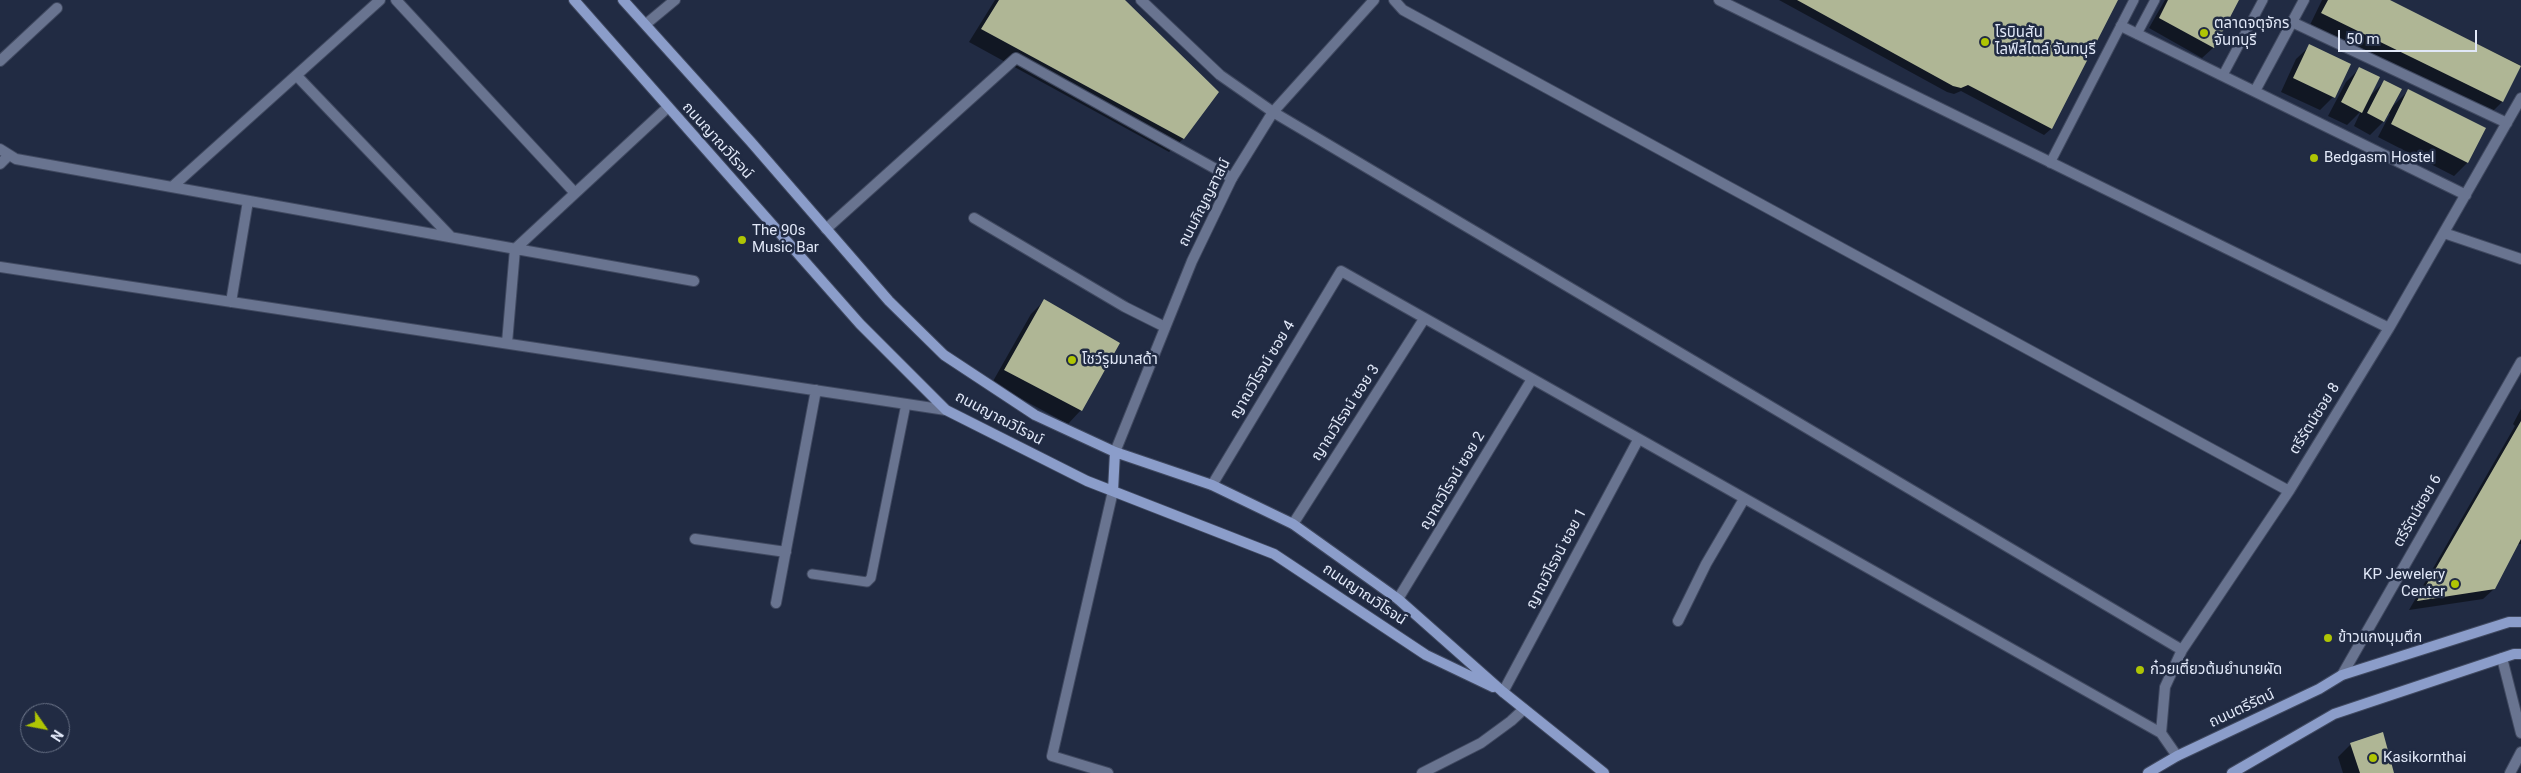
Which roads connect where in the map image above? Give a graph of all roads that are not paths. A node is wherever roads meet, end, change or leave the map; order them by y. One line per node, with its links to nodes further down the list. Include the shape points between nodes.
1 (380, 0): 21 (street)
2 (396, 0): 32 (street)
3 (574, 0): 24 (main road, ถนนญาณวิโรจน์)
4 (623, 0): 16 (main road, ถนนญาณวิโรจน์)
5 (675, 0): 16 (street)
6 (1140, 0): 25 (street, via 1220,75)
7 (1374, 0): 25 (street, ถนนภิญญสาสน์)
8 (1394, 0): 57 (street, via 1403,10)
9 (1719, 0): 28 (street)
10 (2134, 0): 17 (lane)
11 (2154, 0): 18 (lane)
12 (2263, 0): 20 (lane)
13 (2304, 0): 15 (street)
14 (57, 8): 19 (street)
15 (2292, 22): 22 (street); 26 (street)
16 (646, 24): 36 (main road, ถนนญาณวิโรจน์)
17 (2121, 26): 18 (street); 28 (lane)
18 (2137, 34): 20 (street)
19 (0, 61)
20 (2222, 75): 22 (street)
21 (296, 76): 31 (street); 38 (street)
22 (2255, 91): 33 (street)
23 (2521, 98): 26 (street, ตรีรัตน์ซอย 8)
24 (668, 108): 32 (street); 52 (main road, ถนนญาณวิโรจน์, via 860,324)
25 (1273, 112): 30 (street, ถนนภิญญสาสน์); 67 (street)
26 (2507, 123): 33 (street, ตรีรัตน์ซอย 8)
27 (5, 152): 29 (street); 31 (street, via 16,159)
28 (2050, 163): 46 (street)
29 (0, 164)
30 (1232, 178): 36 (street, via 1016,58); 45 (street, ถนนภิญญสาสน์)
31 (172, 187): 34 (street)
32 (575, 193): 39 (street)
33 (2466, 195): 37 (street, ตรีรัตน์ซอย 8)
34 (248, 201): 38 (street); 43 (street)
35 (974, 218): 45 (street)
36 (826, 229): 54 (main road, ถนนญาณวิโรจน์, via 889,301 944,356 1034,415)
37 (2444, 233): 40 (street); 46 (street, ตรีรัตน์ซอย 8)
38 (451, 237): 39 (street)
39 (515, 249): 42 (street); 47 (street)
40 (2521, 259)
41 (0, 268): 43 (street)
42 (694, 281)
43 (231, 302): 47 (street)
44 (1424, 319): 49 (street); 55 (street, ญาณวิโรจน์ ซอย 4, via 1341,271); 59 (street, ญาณวิโรจน์ ซอย 3)
45 (1165, 327): 54 (street, ถนนภิญญสาสน์)
46 (2389, 328): 57 (street, ตรีรัตน์ซอย 8)
47 (507, 343): 50 (street)
48 (2521, 362): 70 (street, ตรีรัตน์ซอย 6)
49 (1532, 379): 53 (street); 63 (street, ญาณวิโรจน์ ซอย 2)
50 (816, 390): 51 (street); 61 (street)
51 (906, 404): 52 (street); 62 (lane, via 872,578 867,582)
52 (946, 410): 56 (main road, ถนนญาณวิโรจน์)
53 (1638, 440): 58 (street); 71 (street, ญาณวิโรจน์ ซอย 1)
54 (1115, 452): 55 (main road, ถนนญาณวิโรจน์); 56 (main road)
55 (1212, 485): 59 (main road, ถนนญาณวิโรจน์)
56 (1113, 491): 71 (main road, ถนนญาณวิโรจน์, via 1274,554 1426,655); 77 (street, via 1052,756)
57 (2289, 491): 67 (street, ตรีรัตน์ซอย 8)
58 (1744, 499): 65 (street, via 1706,564); 73 (street)
59 (1293, 524): 63 (main road, ถนนญาณวิโรจน์)
60 (695, 539): 61 (street)
61 (786, 552): 64 (street)
62 (812, 574)
63 (1398, 599): 71 (main road, ถนนญาณวิโรจน์)
64 (776, 603)
65 (1678, 622)
66 (2521, 622): 70 (main road, ถนนตรีรัตน์, via 2509,622)
67 (2182, 650): 73 (street, ตรีรัตน์ซอย 8, via 2164,687)
68 (2521, 654): 69 (main road)
69 (2502, 658): 74 (street); 81 (main road, via 2334,714)
70 (2342, 675): 76 (main road, ถนนตรีรัตน์)
71 (1503, 692): 72 (main road, ถนนญาณวิโรจน์)
72 (1524, 709): 78 (street, via 1481,743); 79 (main road, ถนนญาณวิโรจน์)
73 (2161, 732): 76 (street)
74 (2521, 733)
75 (2521, 752): 82 (street)
76 (2177, 756): 80 (main road, ถนนตรีรัตน์)
77 (1108, 773)
78 (1422, 773)
79 (1604, 773)
80 (2148, 773)
81 (2232, 773)
82 (2510, 773)

